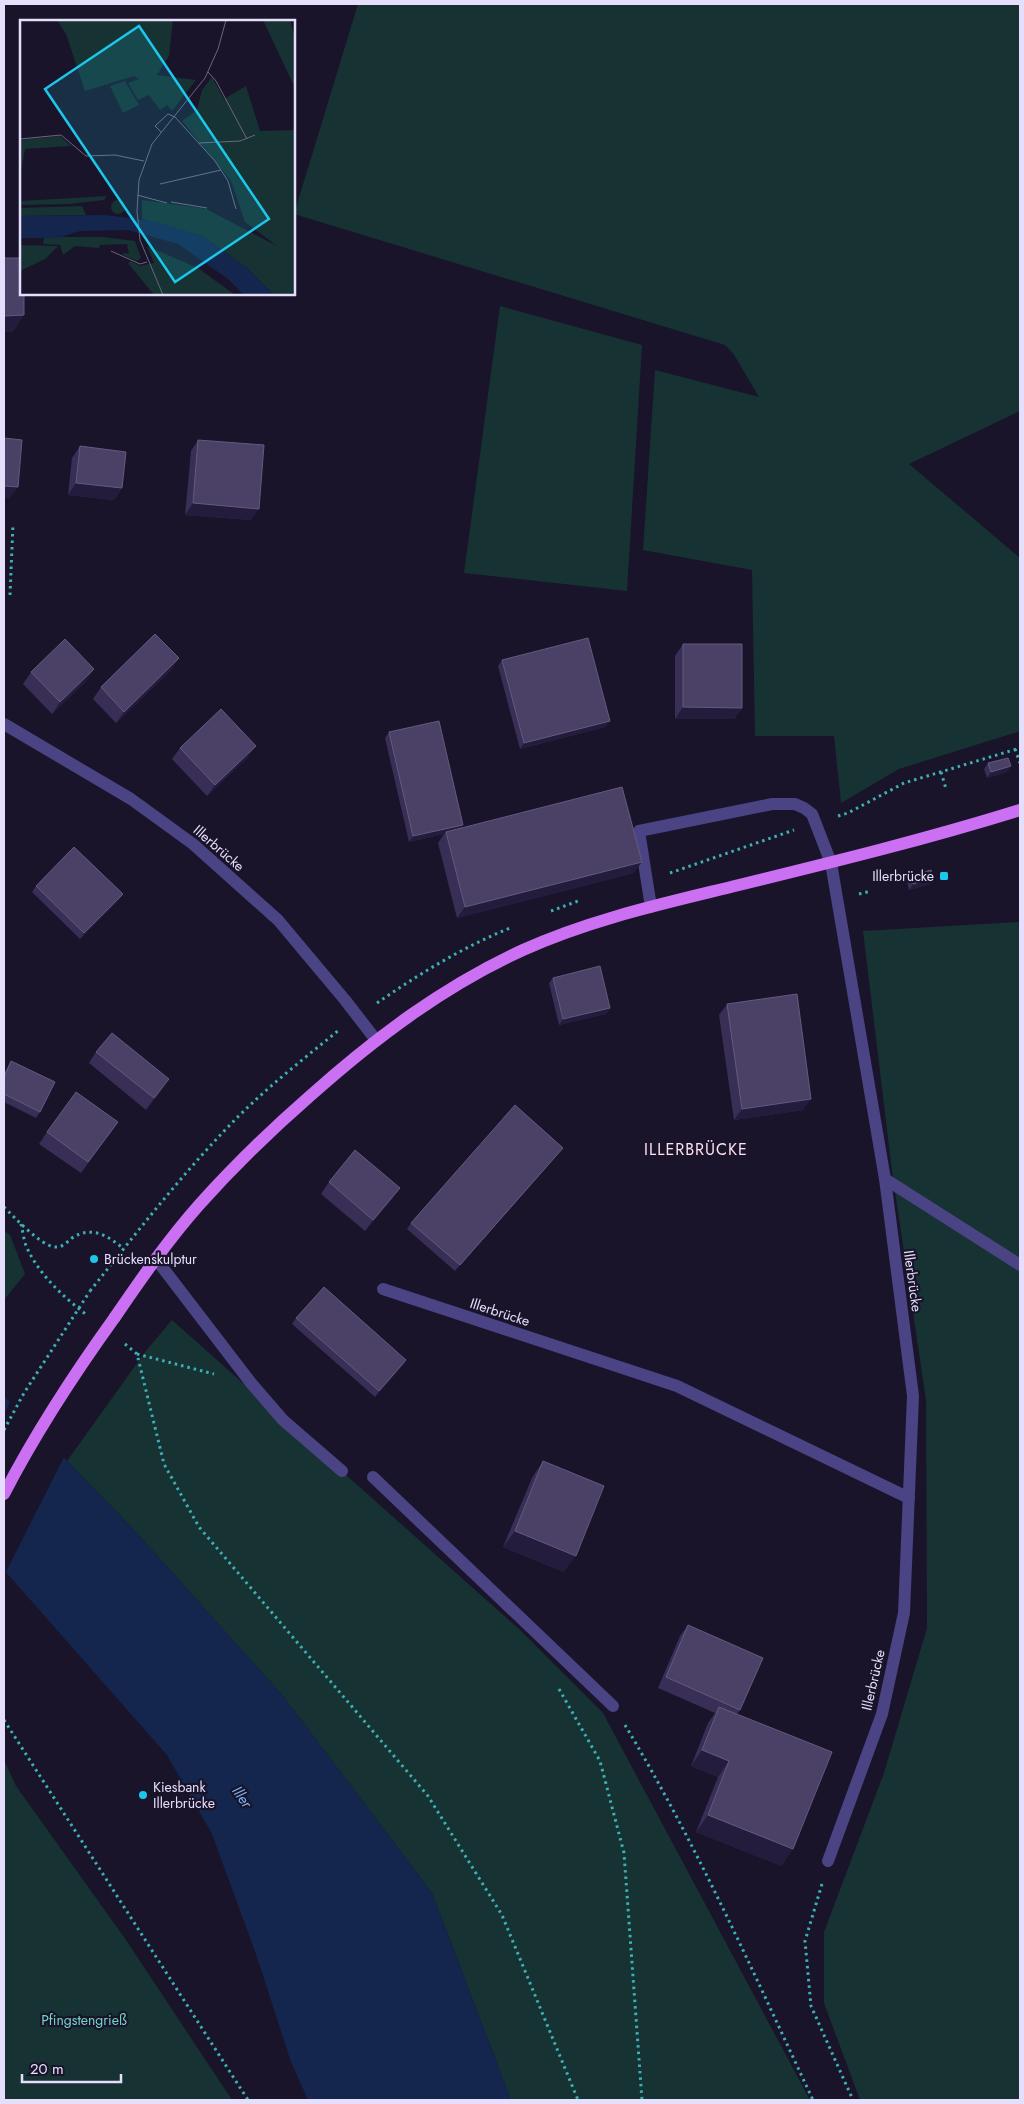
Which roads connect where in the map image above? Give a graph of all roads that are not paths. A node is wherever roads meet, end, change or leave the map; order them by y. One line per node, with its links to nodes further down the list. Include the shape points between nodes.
1 (4, 724): 5 (street, Illerbrücke, via 131,800 193,844 278,920)
2 (1020, 810): 3 (main road)
3 (831, 863): 4 (main road); 4 (street, Illerbrücke, via 812,814 784,802 639,831); 6 (street, Illerbrücke)
4 (651, 907): 5 (main road, via 523,950 432,1000)
5 (376, 1040): 7 (main road, via 243,1157 197,1207)
6 (885, 1179): 8 (street); 13 (street, Illerbrücke, via 914,1396)
7 (156, 1259): 10 (street, via 283,1420); 12 (main road, bridge, via 74,1374)
8 (1020, 1265)
9 (383, 1289): 13 (street, Illerbrücke, via 677,1386)
10 (342, 1471)
11 (373, 1477): 14 (street)
12 (4, 1494)
13 (909, 1498): 15 (street, Illerbrücke, via 904,1612 882,1714)
14 (613, 1706)
15 (828, 1862)

